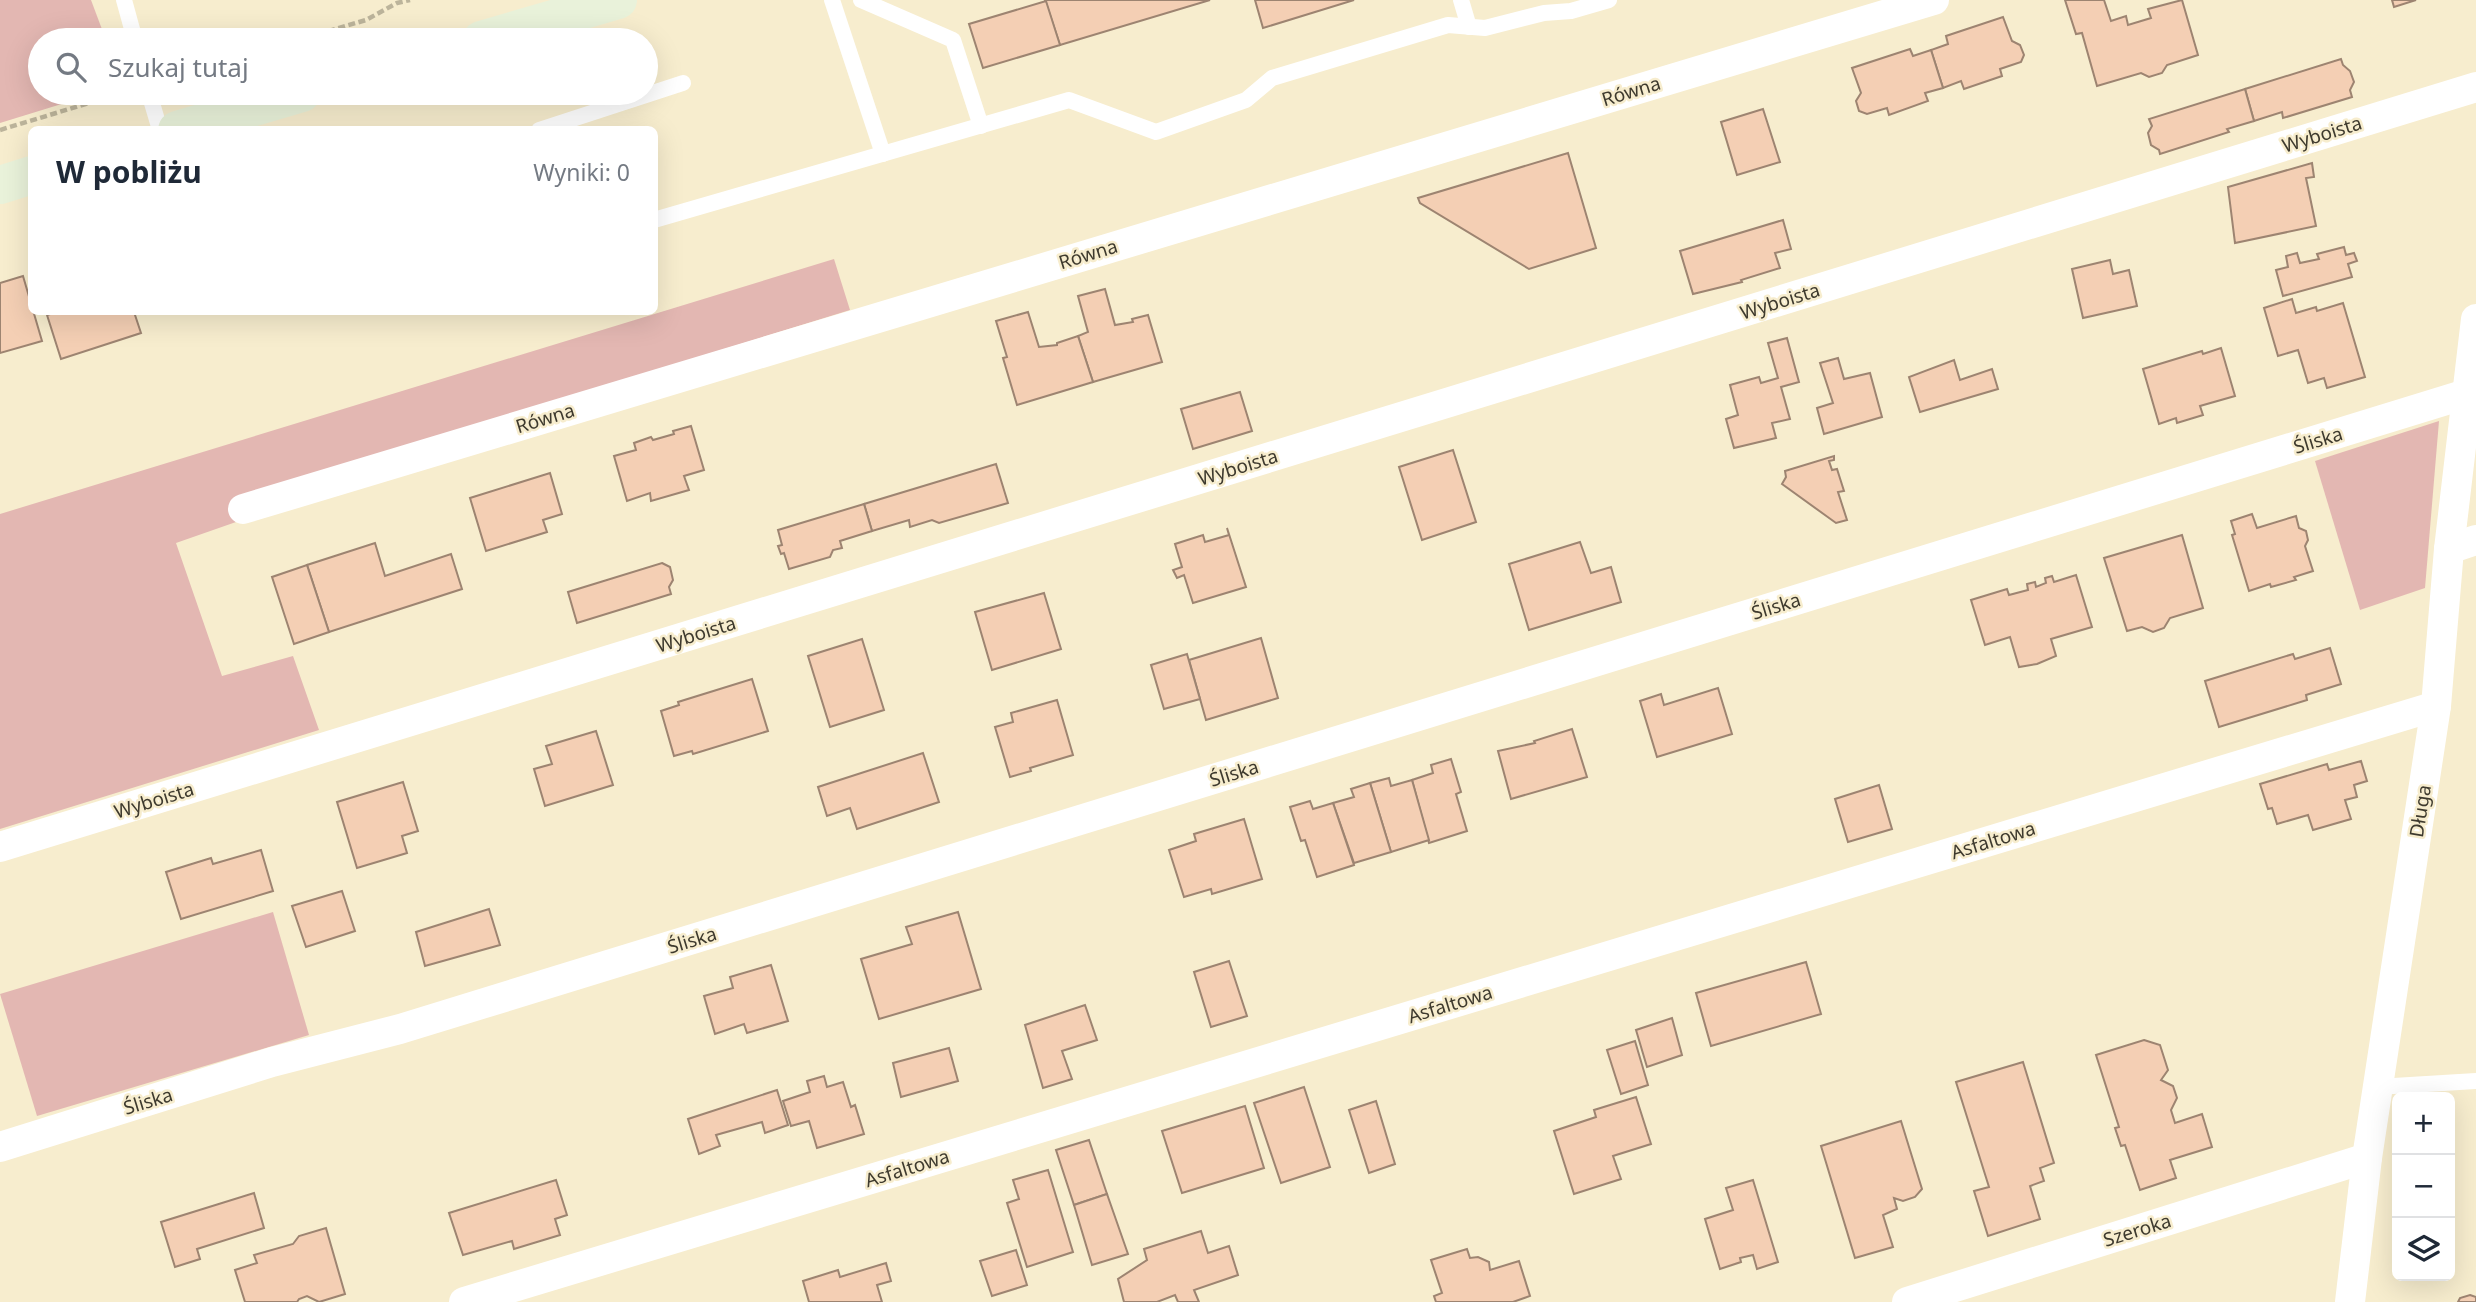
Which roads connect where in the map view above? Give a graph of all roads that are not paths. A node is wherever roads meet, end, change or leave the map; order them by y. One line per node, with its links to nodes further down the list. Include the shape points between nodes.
1 (124, 0): 10 (lane)
2 (618, 0): 11 (street)
3 (832, 0): 22 (lane)
4 (861, 0): 21 (lane, via 953,40)
5 (1461, 0): 9 (lane)
6 (1609, 0): 8 (lane)
7 (1934, 0): 28 (street, Równa)
8 (1561, 6): 9 (lane, via 1485,28)
9 (1469, 27): 21 (lane, via 1448,25 1272,78 1246,100 1156,132 1069,100)
10 (132, 28)
11 (522, 28)
12 (683, 83): 14 (lane)
13 (2476, 87): 31 (street, Wyboista)
14 (658, 91)
15 (153, 105): 18 (lane)
16 (261, 105): 19 (street)
17 (616, 105): 20 (lane)
18 (159, 126)
19 (191, 126)
20 (551, 126)
21 (981, 126): 22 (lane)
22 (883, 154): 25 (lane)
23 (28, 176): 24 (street)
24 (0, 184)
25 (658, 219)
26 (2475, 337): 27 (street, Długa)
27 (2466, 394): 29 (street, Długa); 34 (street, Śliska, via 427,1021 272,1062)
28 (243, 509)
29 (2462, 544): 30 (street, Długa)
30 (2436, 706): 33 (street, Długa); 36 (street, Asfaltowa)
31 (0, 847)
32 (2476, 1081): 33 (lane)
33 (2377, 1087): 35 (street, Długa)
34 (0, 1147)
35 (2367, 1158): 37 (street, Szeroka); 38 (street, Długa)
36 (464, 1302)
37 (1908, 1302)
38 (2350, 1302)

